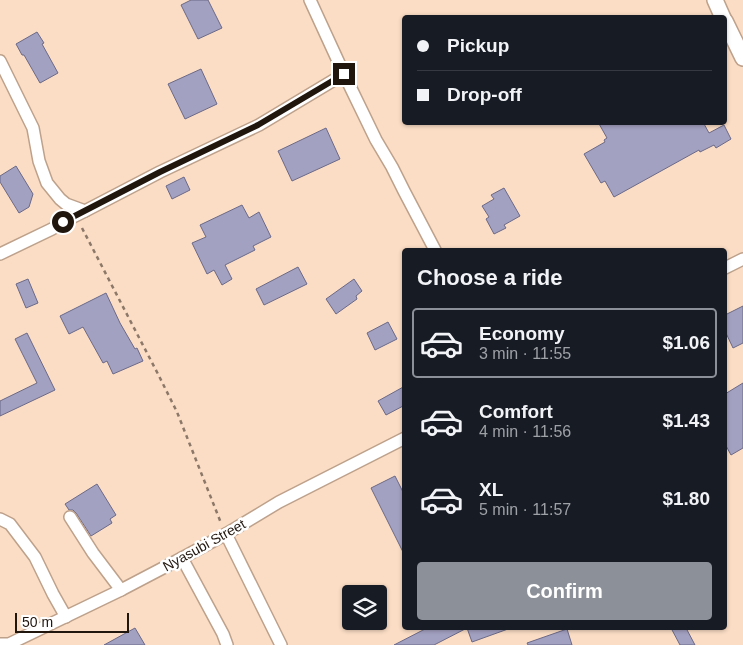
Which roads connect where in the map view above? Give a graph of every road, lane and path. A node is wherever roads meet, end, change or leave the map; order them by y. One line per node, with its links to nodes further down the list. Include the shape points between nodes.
1 (310, 0): 7 (street)
2 (715, 0): 3 (street)
3 (722, 15)
4 (727, 25): 5 (street)
5 (743, 58)
6 (0, 61): 8 (street, via 32,128 47,183 60,199)
7 (344, 74): 8 (street, via 258,125); 9 (street)
8 (80, 213): 10 (street); 16 (path, via 160,376)
9 (434, 248)
10 (0, 254)
11 (743, 259): 12 (street)
12 (727, 267)
13 (402, 440): 16 (street, Nyasubi Street, via 279,502)
14 (70, 517): 18 (street)
15 (0, 519): 19 (street, via 10,524 35,557)
16 (226, 534): 17 (street, Nyasubi Street); 22 (street)
17 (182, 558): 18 (street, Nyasubi Street); 21 (street)
18 (122, 590): 19 (street, Nyasubi Street)
19 (66, 617): 20 (street, Nyasubi Street, via 9,644)
20 (0, 644)
21 (226, 645)
22 (281, 645)

